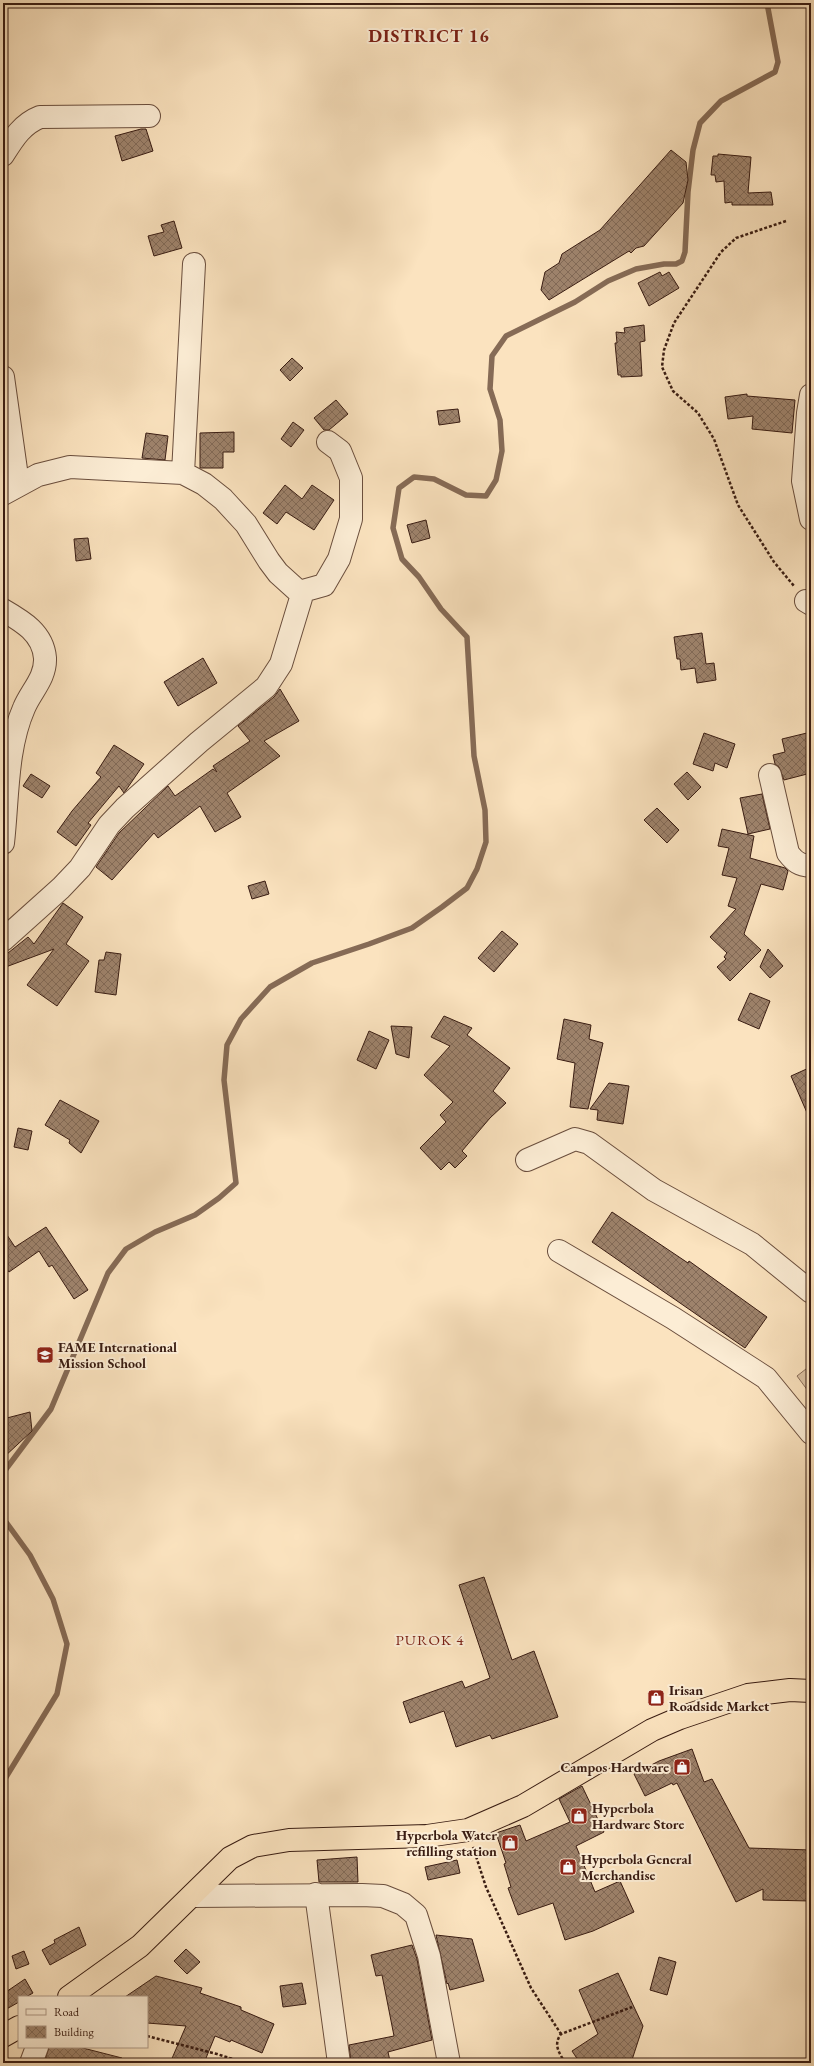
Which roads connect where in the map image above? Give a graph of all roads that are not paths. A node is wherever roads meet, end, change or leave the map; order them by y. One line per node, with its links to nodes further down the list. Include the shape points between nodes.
1 (149, 116): 2 (street, via 40,117 23,126)
2 (3, 155)
3 (194, 264): 7 (street)
4 (3, 378): 8 (street)
5 (811, 395): 9 (street, via 803,481)
6 (328, 442): 10 (street, via 340,451 351,478 351,519 339,559 324,585)
7 (183, 473): 8 (street, via 70,467 52,470); 10 (street, via 204,484 223,499 246,524 278,573)
8 (10, 489)
9 (811, 520)
10 (299, 592): 15 (street, via 300,604 281,664 266,687 125,808 109,825 80,868)
11 (3, 610): 13 (street, via 28,625 41,643 45,659 42,677 24,708 15,735)
12 (770, 775): 14 (street, via 788,853 802,866)
13 (3, 843)
14 (811, 866)
15 (3, 940)
16 (527, 1160): 18 (street, via 575,1139 589,1143 654,1190 752,1244)
17 (559, 1251): 19 (street, via 673,1318 766,1378)
18 (811, 1292)
19 (811, 1433)
20 (811, 1691): 22 (highway, via 790,1690 748,1695 680,1718 652,1730 523,1806 468,1830 427,1836 289,1840 253,1846 230,1858)
21 (316, 1894): 22 (street); 28 (street); 29 (street, via 383,1896 403,1904 416,1915 429,1956)
22 (192, 1896): 23 (highway, via 140,1946)
23 (70, 1996)
24 (18, 2028): 25 (highway)
25 (3, 2036)
26 (36, 2048): 27 (street)
27 (31, 2063)
28 (339, 2063)
29 (449, 2063)

